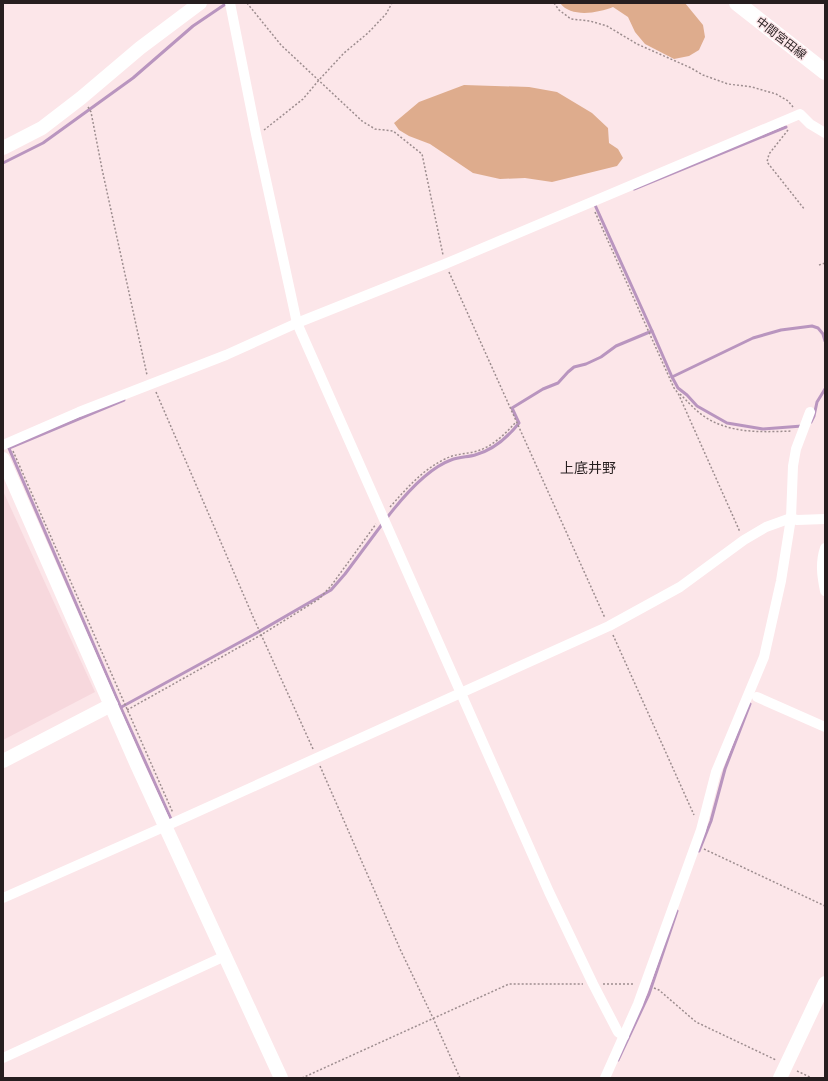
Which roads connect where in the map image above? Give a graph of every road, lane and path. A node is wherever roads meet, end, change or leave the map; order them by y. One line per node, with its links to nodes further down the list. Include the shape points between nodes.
1 (200, 3): 9 (street, via 140,48)
2 (230, 3): 12 (street)
3 (247, 3): 8 (path, via 281,45)
4 (392, 3): 8 (path, via 386,14)
5 (554, 3): 10 (path, via 571,20 607,26 637,44 702,75 728,84 776,94 788,101)
6 (737, 3): 7 (main road, 中間宮田線)
7 (825, 72)
8 (318, 80): 12 (path, via 303,99 261,133); 17 (path, via 362,121 375,129 393,131 422,154)
9 (81, 98): 13 (street, via 42,128); 20 (path, via 91,112 148,378)
10 (800, 114): 11 (street); 14 (street); 15 (path, via 769,154 767,162)
11 (825, 133)
12 (256, 134): 19 (street)
13 (3, 148)
14 (591, 203): 17 (street); 21 (path)
15 (806, 210)
16 (825, 263): 18 (path)
17 (445, 264): 19 (street); 23 (path)
18 (819, 265)
19 (297, 323): 20 (street); 27 (street)
20 (152, 384): 25 (street); 34 (path)
21 (678, 393): 24 (path, via 705,417 737,430); 30 (path)
22 (810, 412): 24 (street)
23 (516, 422): 27 (path, via 494,442 480,450 449,458 430,468 412,482); 33 (path)
24 (802, 431): 28 (street, via 793,466)
25 (6, 444): 38 (path)
26 (3, 459): 37 (street)
27 (382, 516): 34 (path, via 319,599); 35 (street)
28 (791, 518): 29 (street); 30 (street, via 766,527); 43 (street, via 781,582 764,657 716,772)
29 (825, 519)
30 (744, 540): 33 (street, via 680,588)
31 (825, 548): 32 (street, via 822,558)
32 (825, 591)
33 (609, 626): 35 (street); 43 (path)
34 (261, 635): 38 (path); 40 (path)
35 (461, 693): 40 (street); 48 (street, via 549,892)
36 (758, 697): 39 (street)
37 (111, 705): 41 (street); 42 (street)
38 (127, 710): 42 (path)
39 (825, 727)
40 (317, 757): 42 (street); 51 (path, via 400,949)
41 (3, 761)
42 (171, 824): 45 (street); 47 (street)
43 (701, 830): 44 (street)
44 (695, 846): 46 (path); 50 (street)
45 (3, 898)
46 (825, 906)
47 (225, 956): 53 (street); 55 (street)
48 (593, 984): 50 (path); 51 (path, via 509,984); 52 (street, via 618,1032)
49 (825, 984): 54 (street)
50 (645, 985): 52 (street); 54 (path, via 659,990 696,1022)
51 (433, 1018): 56 (path); 57 (path)
52 (624, 1036): 58 (street)
53 (3, 1058)
54 (786, 1066): 59 (street); 60 (path)
55 (281, 1078)
56 (302, 1078)
57 (460, 1078)
58 (605, 1078)
59 (780, 1078)
60 (812, 1078)

